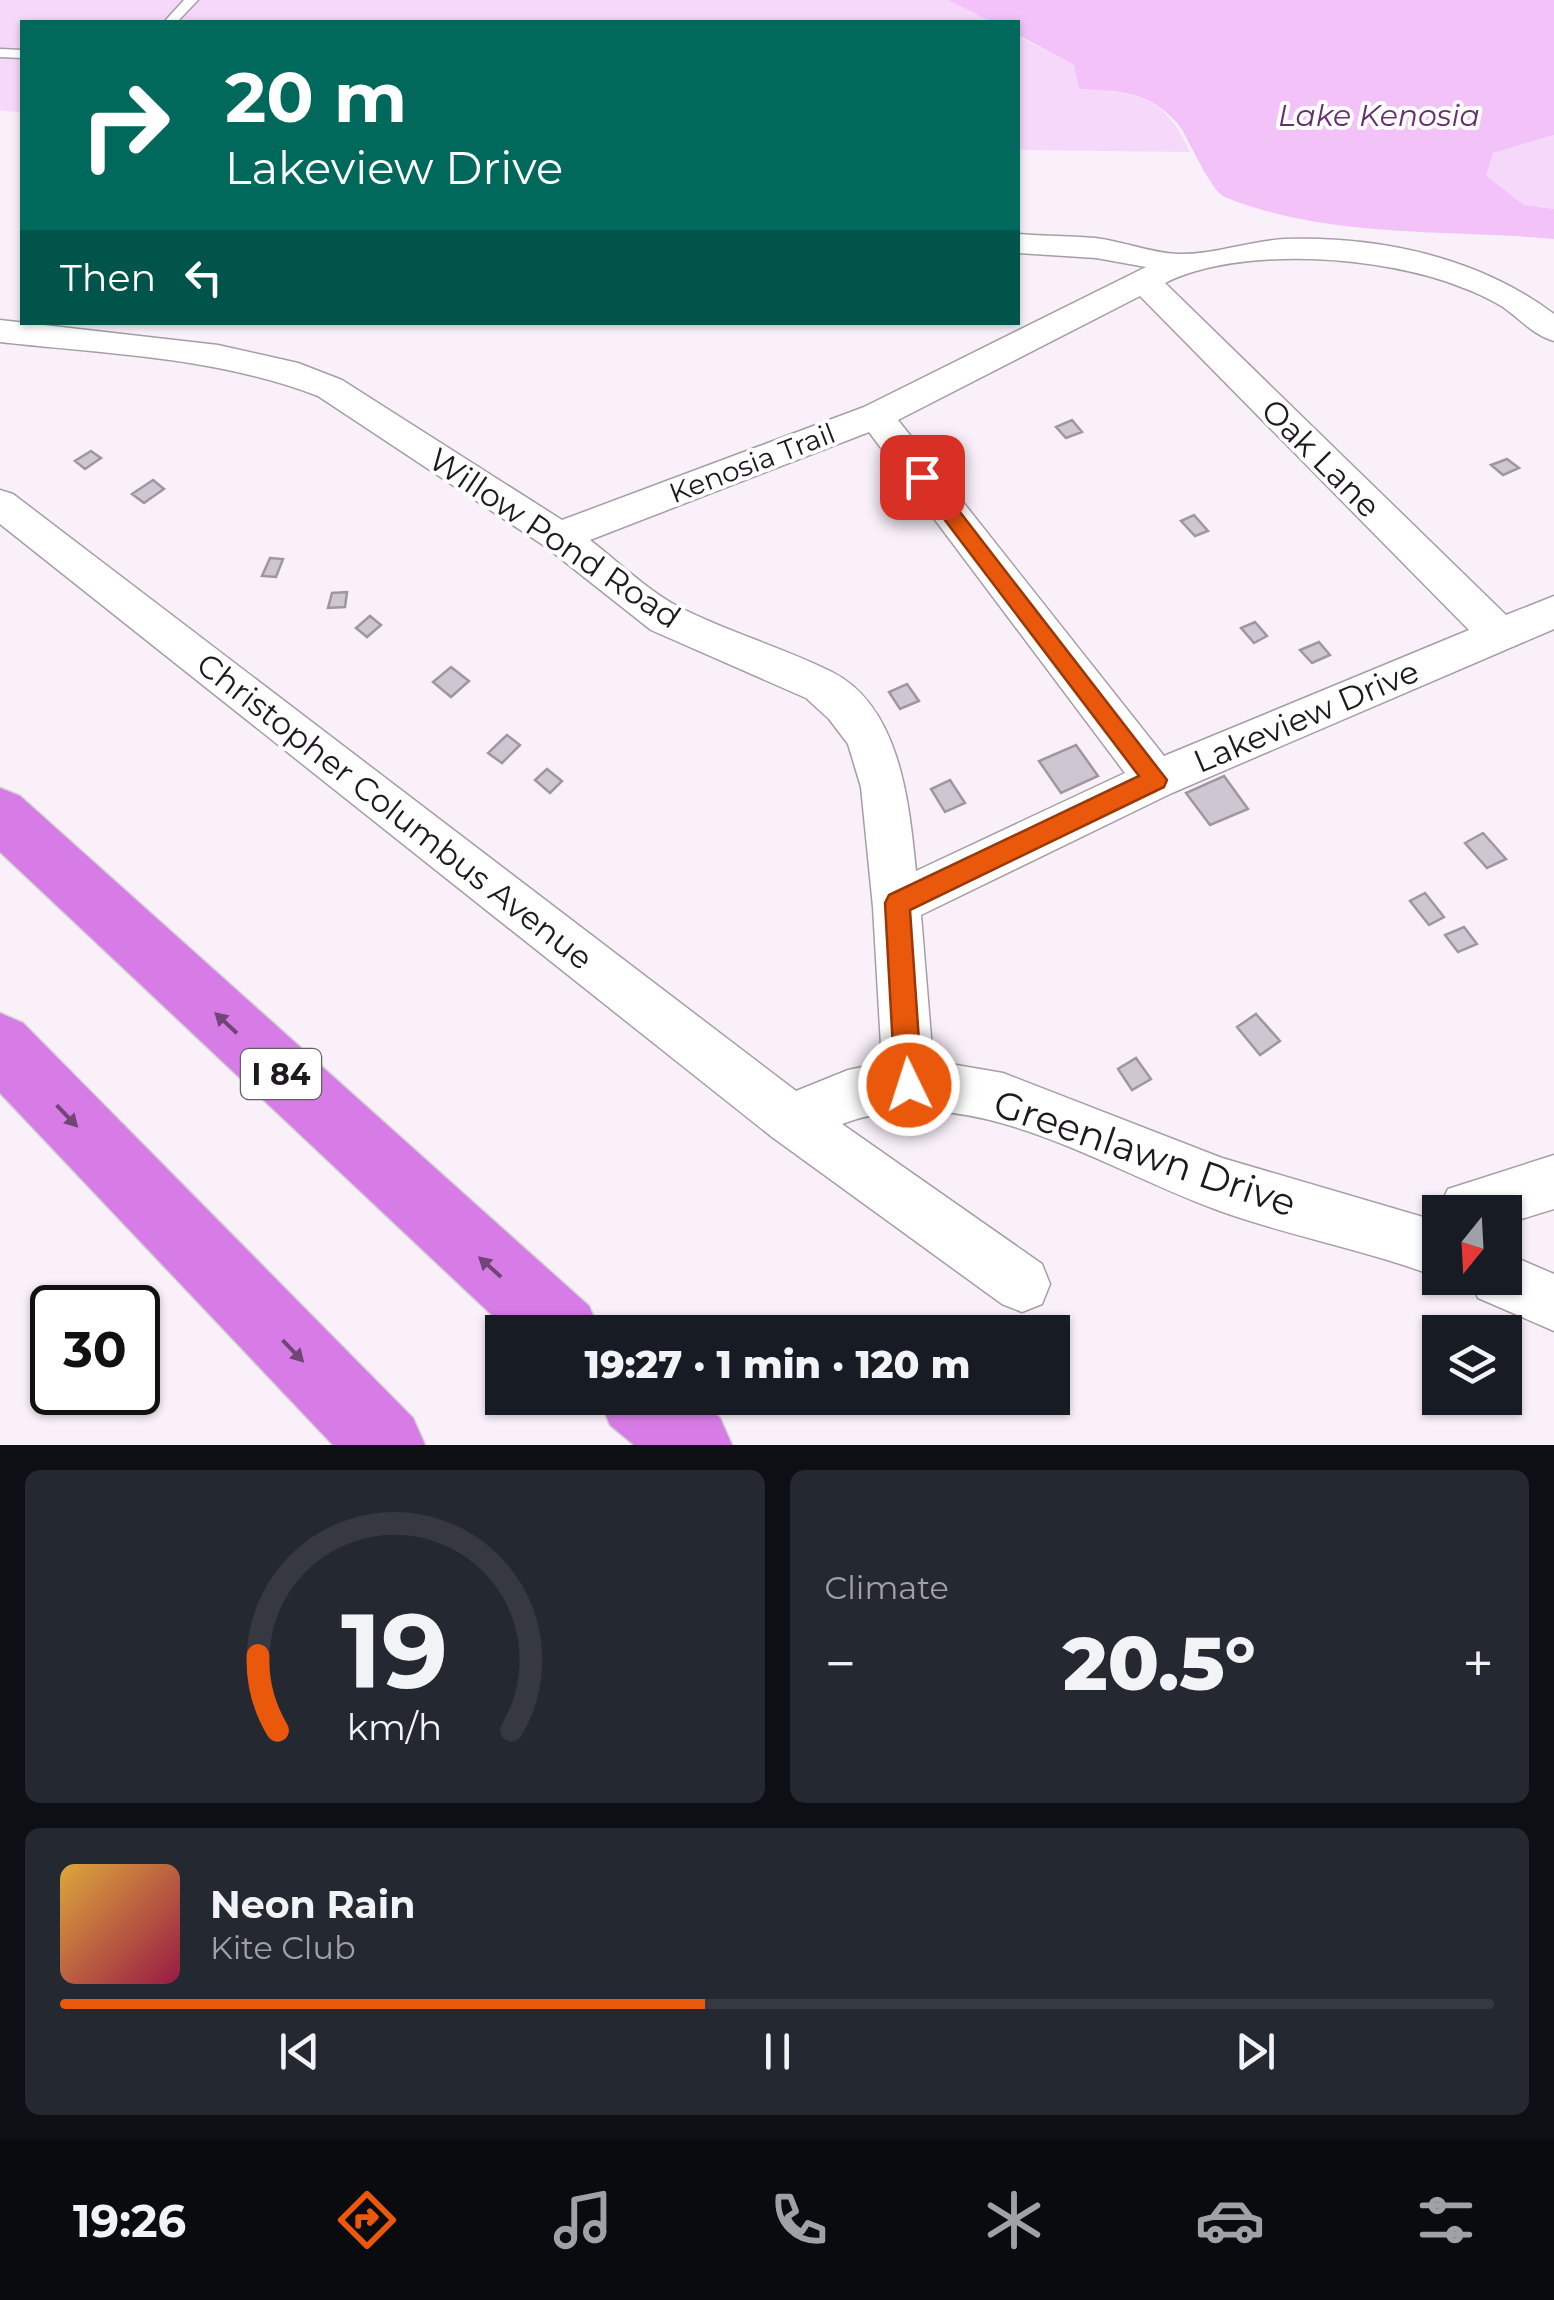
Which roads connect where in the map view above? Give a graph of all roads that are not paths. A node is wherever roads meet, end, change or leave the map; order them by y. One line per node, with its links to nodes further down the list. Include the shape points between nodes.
1 (191, 0): 2 (lane)
2 (172, 20)
3 (1020, 244): 4 (street, via 1096,248)
4 (1178, 264): 5 (street, Kenosia Trail); 7 (street, Kenosia Trail, via 1284,249 1382,255 1474,280)
5 (1144, 281): 10 (street, Kenosia Trail); 14 (street, Oak Lane)
6 (240, 325): 9 (street)
7 (1554, 330)
8 (0, 331): 9 (street, Willow Pond Road)
9 (218, 356): 12 (street, Willow Pond Road, via 330,388)
10 (876, 416): 12 (street, Kenosia Trail); 15 (street)
11 (0, 504): 20 (street, Christopher Columbus Avenue)
12 (559, 537): 17 (street, Willow Pond Road, via 665,619 821,686 846,708 872,749 883,786)
13 (1554, 612): 14 (street, Lakeview Drive)
14 (1499, 634): 15 (street, Lakeview Drive)
15 (1156, 780): 17 (street, Lakeview Drive)
16 (0, 814): 27 (highway, I 84, one-way to 16)
17 (898, 903): 19 (street, Willow Pond Road)
18 (0, 1046): 29 (highway, one-way to 29)
19 (909, 1085): 20 (street, Greenlawn Drive, via 867,1090); 23 (street, Greenlawn Drive, via 1032,1106 1204,1178)
20 (790, 1119): 24 (street, Christopher Columbus Avenue)
21 (1554, 1182): 22 (street)
22 (1511, 1195)
23 (1422, 1232)
24 (1022, 1284)
25 (1522, 1289): 26 (street)
26 (1554, 1303)
27 (545, 1315)
28 (657, 1415): 30 (highway)
29 (386, 1445)
30 (693, 1445)

